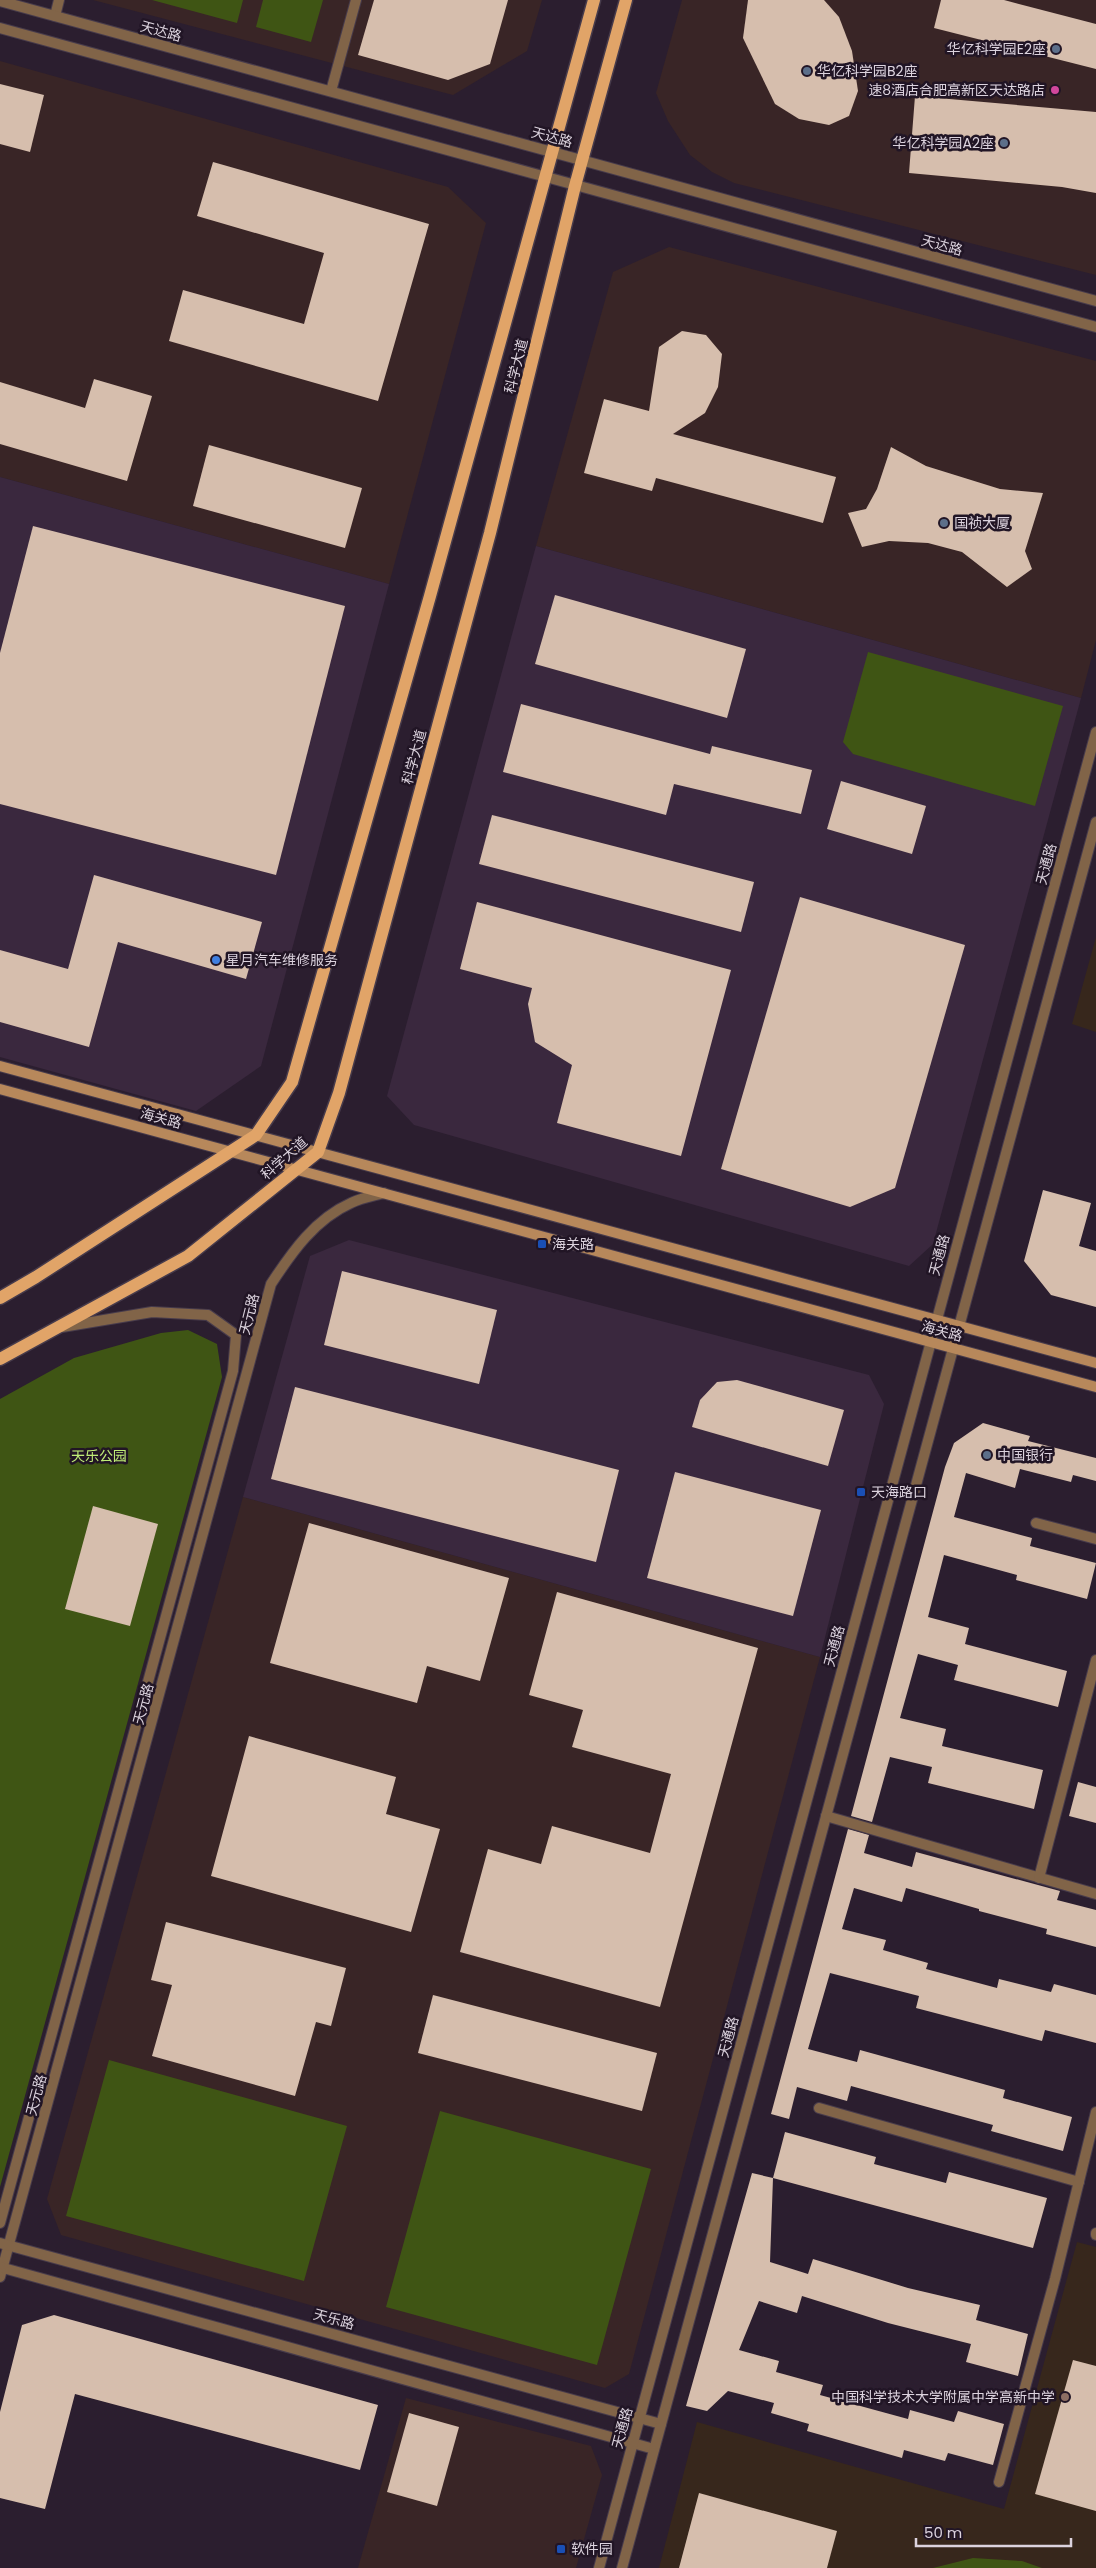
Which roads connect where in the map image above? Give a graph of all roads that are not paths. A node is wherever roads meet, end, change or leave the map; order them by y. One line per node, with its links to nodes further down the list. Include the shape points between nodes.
1 (59, 0): 6 (street)
2 (356, 0): 8 (street)
3 (594, 0): 9 (main road, 科学大道)
4 (626, 0): 10 (main road, 科学大道)
5 (0, 1): 6 (street, 天达路)
6 (55, 16): 8 (street, 天达路)
7 (0, 28): 11 (street)
8 (330, 91): 9 (street, 天达路)
9 (554, 152): 10 (street, 天达路); 11 (main road, 科学大道)
10 (584, 160): 12 (main road, 科学大道); 13 (street, 天达路)
11 (545, 178): 12 (street); 19 (main road, 科学大道, via 292,1082)
12 (576, 186): 14 (street); 21 (main road, 科学大道, via 490,533 339,1093)
13 (1096, 302)
14 (1096, 327)
15 (1096, 732): 25 (street, 天通路)
16 (1096, 822): 26 (street)
17 (0, 1066): 19 (main road, 海关路)
18 (0, 1089): 20 (main road, 海关路)
19 (256, 1135): 20 (main road, 科学大道); 21 (main road, 海关路)
20 (229, 1151): 22 (main road, 海关路); 24 (main road, 科学大道)
21 (318, 1152): 22 (main road, 科学大道); 25 (main road, 海关路)
22 (295, 1169): 23 (main road, 海关路); 27 (main road, 科学大道, via 188,1256)
23 (384, 1193): 28 (main road, 海关路); 43 (street, 天元路, via 352,1202 331,1214 298,1244 271,1284)
24 (0, 1298)
25 (936, 1319): 26 (main road, 海关路); 28 (street, 天通路)
26 (959, 1325): 29 (street); 31 (main road, 海关路)
27 (56, 1328): 30 (main road, 科学大道); 42 (street, 天元路, via 152,1312 208,1315 236,1335 233,1371)
28 (930, 1342): 29 (main road, 海关路); 45 (street, 天通路)
29 (953, 1348): 32 (main road, 海关路); 36 (street)
30 (0, 1359)
31 (1096, 1362)
32 (1096, 1387)
33 (1036, 1523): 34 (street)
34 (1096, 1540)
35 (1096, 1660): 37 (street)
36 (826, 1816): 37 (street); 46 (street)
37 (1039, 1878): 38 (street)
38 (1096, 1894)
39 (819, 2108): 41 (street)
40 (1096, 2112): 41 (street)
41 (1079, 2182): 49 (street)
42 (0, 2222)
43 (5, 2244): 44 (street, 天元路); 45 (street, 天乐路)
44 (1, 2270): 47 (street)
45 (640, 2417): 46 (street, 天乐路); 47 (street, 天通路)
46 (661, 2424): 48 (street)
47 (633, 2444): 48 (street); 50 (street, 天通路)
48 (654, 2449): 51 (street)
49 (999, 2482)
50 (599, 2568)
51 (622, 2568)

